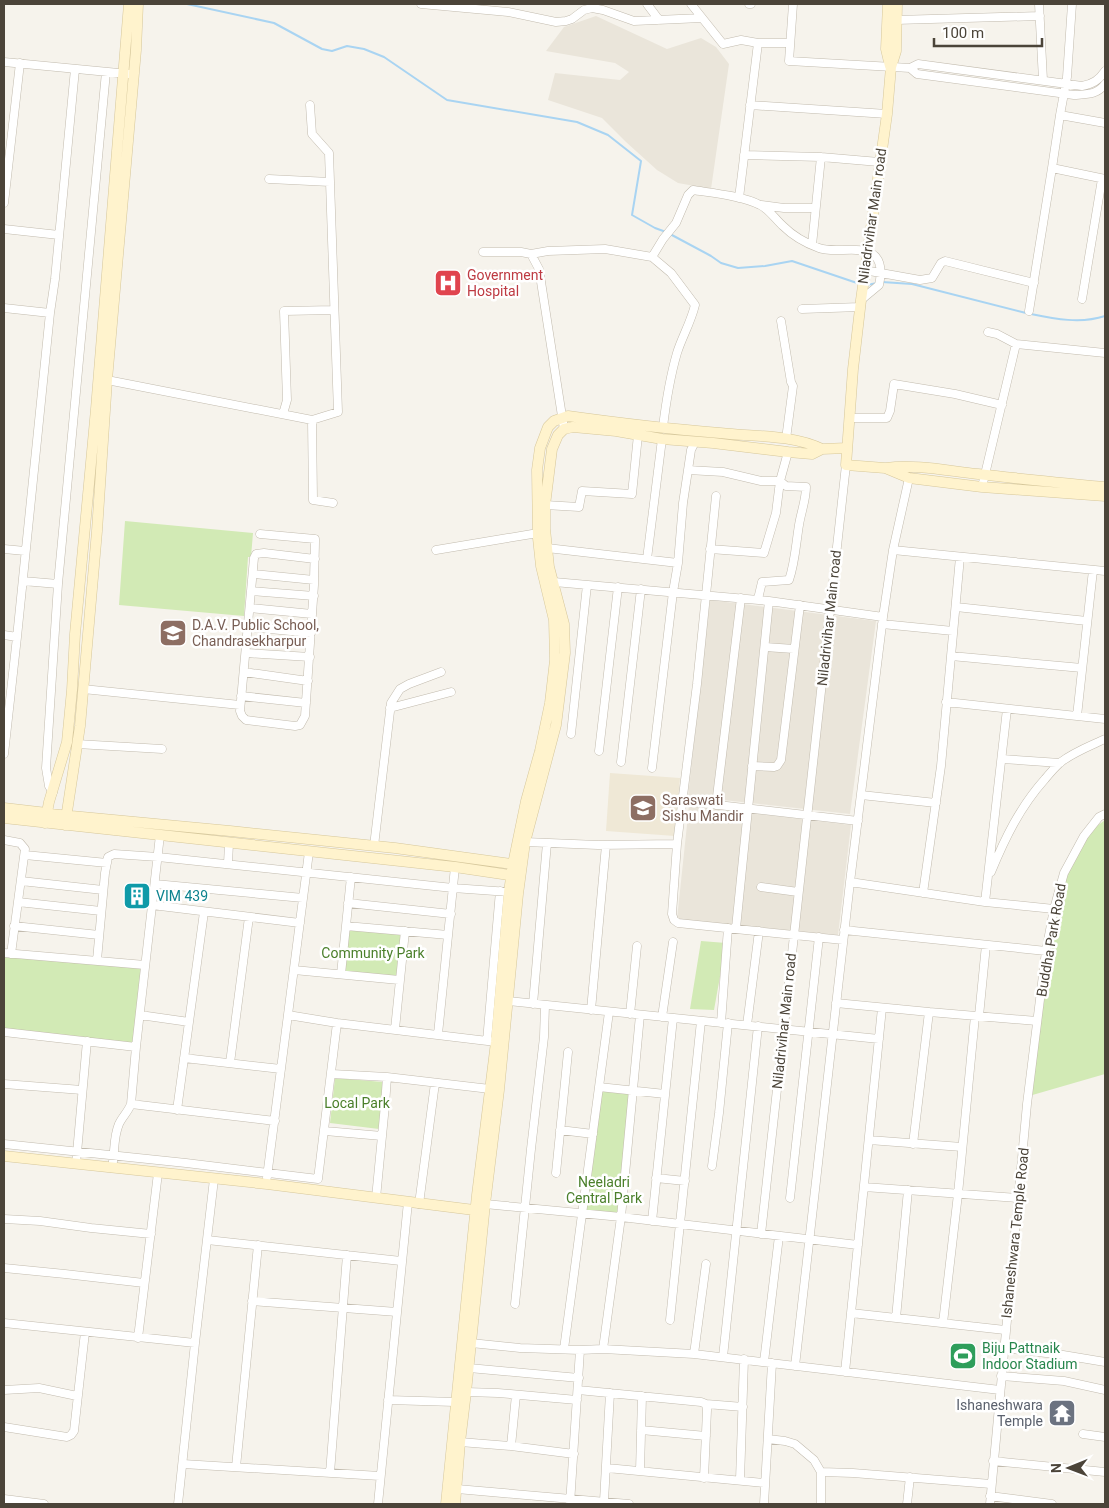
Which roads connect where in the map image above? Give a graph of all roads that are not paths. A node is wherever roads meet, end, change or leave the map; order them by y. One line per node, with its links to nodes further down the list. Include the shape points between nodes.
1 (130, 4): 27 (street)
2 (138, 4): 27 (street)
3 (421, 4): 13 (street)
4 (503, 4): 13 (street)
5 (647, 4): 16 (street)
6 (691, 4): 15 (street)
7 (793, 4): 19 (street)
8 (888, 4): 22 (street, via 886,50)
9 (896, 4): 17 (street, Niladrivihar Main road)
10 (1040, 4): 14 (street)
11 (1072, 4): 30 (street)
12 (582, 7): 13 (street, via 572,19 562,22); 16 (street, via 598,8 634,21)
13 (508, 12)
14 (1040, 16): 17 (street); 28 (street)
15 (702, 18): 16 (street); 18 (street, via 723,44 741,40)
16 (659, 20)
17 (896, 20): 22 (street, Niladrivihar Main road, via 896,51)
18 (758, 43): 19 (street); 33 (street)
19 (790, 43): 22 (street, via 789,62)
20 (4, 62): 21 (street)
21 (20, 63): 24 (street); 45 (street)
22 (891, 67): 23 (street); 34 (street, Niladrivihar Main road)
23 (910, 68): 28 (street, via 918,64); 31 (street, via 917,74)
24 (75, 69): 26 (street); 51 (street)
25 (1105, 71): 30 (street, via 1092,84)
26 (106, 72): 27 (street); 116 (street)
27 (129, 74): 71 (street); 170 (street, via 67,742)
28 (1042, 80): 30 (street)
29 (1105, 84): 31 (street, via 1094,94)
30 (1065, 85): 31 (street)
31 (1064, 94): 35 (street)
32 (310, 105): 43 (street, via 312,134 329,153)
33 (750, 105): 34 (street); 37 (street)
34 (887, 114): 39 (street, Niladrivihar Main road)
35 (1060, 115): 36 (street); 40 (street)
36 (1105, 123)
37 (744, 155): 38 (street); 44 (street)
38 (821, 157): 39 (street); 47 (street)
39 (879, 162): 53 (street, Niladrivihar Main road)
40 (1052, 168): 42 (street); 59 (street)
41 (269, 179): 43 (street)
42 (1104, 179): 48 (street)
43 (330, 182): 64 (street)
44 (739, 198): 46 (street); 56 (street, via 692,190)
45 (4, 204)
46 (761, 205): 47 (street); 52 (street, via 798,239)
47 (815, 208): 52 (street)
48 (1096, 215): 49 (street); 61 (street)
49 (1105, 217)
50 (4, 230): 51 (street)
51 (59, 235): 66 (street)
52 (812, 245): 53 (street, via 822,249)
53 (867, 251): 57 (street, Niladrivihar Main road); 58 (street, via 876,256)
54 (483, 252): 55 (street)
55 (531, 254): 56 (street, via 605,249); 74 (street, via 540,269)
56 (652, 257): 77 (street, via 671,273 695,305 678,352)
57 (864, 272): 58 (street); 60 (street, Niladrivihar Main road)
58 (880, 273): 59 (street, via 928,280 944,262); 60 (street, via 879,285)
59 (1034, 283): 65 (street)
60 (861, 299): 63 (street); 75 (street, Niladrivihar Main road)
61 (1082, 299)
62 (4, 308): 66 (street)
63 (802, 309)
64 (334, 310): 73 (street, via 284,311 287,400); 76 (street, via 338,412)
65 (1029, 311)
66 (50, 313): 105 (street)
67 (781, 321): 81 (street, via 793,386)
68 (988, 332): 69 (street)
69 (1016, 344): 70 (street); 72 (street)
70 (1105, 353)
71 (107, 380): 73 (street); 148 (street)
72 (1002, 405): 75 (street, via 894,384 887,418); 89 (street)
73 (283, 414): 76 (street)
74 (562, 418): 77 (street, via 568,416); 78 (street); 98 (street, via 548,428 540,448)
75 (850, 418): 83 (street, Niladrivihar Main road)
76 (312, 420): 96 (street, via 313,500)
77 (663, 427): 81 (street)
78 (564, 429): 79 (street, via 573,427); 97 (street, via 552,449)
79 (638, 434): 80 (street); 97 (street, via 632,494 582,491 578,507)
80 (662, 439): 82 (street); 108 (street)
81 (786, 439): 84 (street)
82 (695, 442): 85 (street); 88 (street)
83 (847, 448): 84 (street); 86 (street, Niladrivihar Main road)
84 (822, 449): 85 (street, via 812,454)
85 (788, 452): 91 (street)
86 (846, 465): 87 (street); 130 (street, Niladrivihar Main road)
87 (885, 468): 89 (street, via 899,466); 90 (street)
88 (688, 470): 91 (street); 109 (street)
89 (985, 475): 92 (street); 93 (street)
90 (909, 478): 93 (street); 104 (street)
91 (780, 481): 102 (street, via 776,513 764,553); 125 (street, via 786,486 806,486 806,499 788,580 762,582)
92 (1105, 486)
93 (982, 487): 95 (street)
94 (716, 496): 102 (street)
95 (1105, 496)
96 (333, 503)
97 (544, 505): 100 (street)
98 (538, 533): 103 (street); 198 (street, via 540,566 554,620 555,660 550,703 526,801)
99 (260, 534): 107 (street, via 315,538)
100 (547, 548): 108 (street); 115 (street)
101 (4, 549): 105 (street)
102 (710, 549): 122 (street)
103 (436, 550)
104 (893, 550): 106 (street); 132 (street)
105 (25, 551): 114 (street)
106 (960, 557): 110 (street); 128 (street)
107 (315, 559): 112 (street, via 259,553 254,558); 113 (street)
108 (647, 559): 109 (street)
109 (678, 563): 121 (street)
110 (1093, 570): 111 (street); 133 (street)
111 (1105, 571)
112 (253, 574): 113 (street); 120 (street)
113 (314, 580): 123 (street)
114 (23, 581): 116 (street); 138 (street)
115 (554, 582): 117 (street); 187 (street, via 564,624 562,680 556,724)
116 (58, 584): 170 (street, via 46,768)
117 (587, 585): 118 (street); 159 (street)
118 (618, 587): 119 (street); 163 (street)
119 (640, 589): 121 (street); 166 (street)
120 (252, 590): 123 (street); 129 (street)
121 (673, 592): 122 (street); 169 (street)
122 (706, 594): 124 (street); 172 (street)
123 (314, 596): 131 (street)
124 (741, 598): 125 (street); 174 (street)
125 (758, 599): 126 (street)
126 (770, 600): 127 (street); 139 (street)
127 (800, 605): 130 (street); 140 (street)
128 (956, 607): 133 (street); 135 (street)
129 (250, 608): 131 (street); 134 (street)
130 (830, 610): 132 (street); 178 (street, Niladrivihar Main road)
131 (312, 614): 136 (street)
132 (883, 621): 135 (street); 171 (street)
133 (1087, 621): 144 (street)
134 (249, 627): 136 (street); 141 (street)
135 (953, 631): 142 (street)
136 (311, 633): 143 (street)
137 (4, 635): 138 (street)
138 (17, 638): 156 (street)
139 (765, 647): 140 (street); 168 (street)
140 (794, 649): 168 (street, via 779,764 774,767)
141 (246, 653): 143 (street); 145 (street)
142 (951, 656): 144 (street); 151 (street)
143 (310, 657): 147 (street)
144 (1082, 668): 157 (street)
145 (244, 672): 147 (street); 150 (street)
146 (441, 672): 154 (street, via 400,689)
147 (308, 681): 152 (street)
148 (83, 689): 153 (street); 161 (street)
149 (451, 692): 154 (street)
150 (241, 696): 152 (street); 153 (street)
151 (946, 702): 155 (street); 173 (street)
152 (306, 703): 153 (street, via 303,722 295,726 246,720)
153 (240, 705)
154 (390, 708): 192 (street)
155 (1007, 709): 157 (street); 165 (street)
156 (6, 713): 164 (street)
157 (1077, 716): 158 (street)
158 (1105, 719)
159 (571, 734)
160 (1105, 739): 167 (street)
161 (77, 744): 162 (street); 181 (street)
162 (162, 749)
163 (599, 752)
164 (4, 754)
165 (1002, 759): 167 (street); 204 (street)
166 (621, 762)
167 (1060, 763): 204 (street, via 1015,819)
168 (752, 766): 176 (street)
169 (652, 768)
170 (53, 792): 180 (street)
171 (861, 795): 173 (street); 182 (street)
172 (683, 801): 174 (street); 190 (street)
173 (936, 803): 212 (street)
174 (716, 805): 176 (street)
175 (4, 808): 180 (street)
176 (748, 808): 178 (street); 226 (street)
177 (1105, 814): 218 (street, Buddha Park Road, via 1092,824 1074,851)
178 (807, 815): 182 (street); 211 (street, Niladrivihar Main road)
179 (4, 818): 180 (street)
180 (46, 818): 181 (street, via 50,814)
181 (66, 820): 183 (street); 184 (street)
182 (858, 821): 205 (street)
183 (183, 827): 185 (street); 192 (street)
184 (160, 835): 185 (street); 195 (street)
185 (182, 838): 188 (street)
186 (4, 840): 194 (street, via 20,843)
187 (525, 842): 189 (street); 198 (street)
188 (229, 843): 193 (street); 197 (street)
189 (547, 843): 191 (street); 247 (street)
190 (677, 844): 191 (street); 226 (street, via 674,920)
191 (606, 845): 250 (street)
192 (374, 846): 198 (street)
193 (309, 852): 199 (street); 200 (street)
194 (25, 855): 196 (street); 203 (street)
195 (158, 857): 196 (street, via 114,854 108,857); 197 (street); 206 (street)
196 (107, 863): 209 (street)
197 (228, 864): 200 (street)
198 (517, 865): 201 (street)
199 (455, 867): 201 (street); 208 (street)
200 (306, 873): 202 (street); 213 (street)
201 (516, 876): 210 (street); 245 (street)
202 (351, 877): 208 (street); 216 (street)
203 (21, 881): 209 (street); 214 (street)
204 (987, 881): 215 (street)
205 (850, 882): 212 (street); 227 (street)
206 (155, 884): 213 (street); 217 (street)
207 (761, 887): 211 (street)
208 (453, 888): 210 (street); 221 (street)
209 (103, 890): 219 (street)
210 (505, 892): 264 (street); 276 (street)
211 (798, 892): 230 (street, Niladrivihar Main road)
212 (923, 893): 215 (street)
213 (303, 898): 223 (street)
214 (18, 902): 219 (street); 224 (street)
215 (985, 902): 218 (street)
216 (348, 903): 221 (street); 225 (street)
217 (152, 905): 220 (street); 241 (street)
218 (1054, 910): 238 (street, Buddha Park Road)
219 (101, 912): 231 (street)
220 (204, 912): 222 (street); 262 (street)
221 (450, 914): 232 (street)
222 (249, 917): 223 (street); 280 (street)
223 (300, 923): 242 (street)
224 (14, 926): 231 (street); 239 (street)
225 (346, 926): 228 (street); 243 (street)
226 (732, 928): 229 (street); 265 (street)
227 (844, 930): 234 (street); 237 (street)
228 (405, 931): 232 (street); 244 (street)
229 (759, 931): 230 (street); 266 (street)
230 (793, 934): 233 (street); 269 (street, Niladrivihar Main road)
231 (99, 935): 240 (street)
232 (448, 935): 272 (street)
233 (819, 937): 234 (street); 271 (street)
234 (843, 940): 246 (street)
235 (673, 942): 258 (street)
236 (637, 946): 253 (street)
237 (986, 946): 238 (street); 257 (street)
238 (1046, 951): 261 (street, Buddha Park Road)
239 (7, 953): 240 (street)
240 (97, 960): 241 (street)
241 (145, 965): 254 (street)
242 (294, 970): 243 (street); 255 (street)
243 (341, 974): 244 (street)
244 (400, 980): 268 (street)
245 (508, 1001): 247 (street); 264 (street)
246 (836, 1003): 249 (street); 273 (street)
247 (533, 1004): 248 (street)
248 (545, 1005): 250 (street); 323 (street)
249 (882, 1008): 252 (street); 274 (street)
250 (591, 1010): 251 (street)
251 (609, 1012): 253 (street); 286 (street)
252 (929, 1012): 257 (street); 300 (street)
253 (630, 1014): 256 (street)
254 (140, 1015): 262 (street); 277 (street)
255 (288, 1015): 263 (street); 281 (street)
256 (640, 1015): 258 (street); 289 (street)
257 (977, 1016): 261 (street); 301 (street)
258 (662, 1017): 259 (street)
259 (673, 1018): 260 (street); 290 (street)
260 (702, 1021): 265 (street); 313 (street)
261 (1037, 1021): 319 (street, Ishaneshwara Temple Road)
262 (189, 1022): 279 (street)
263 (337, 1022): 268 (street); 282 (street)
264 (502, 1023): 276 (street); 322 (street, via 499,1090)
265 (724, 1023): 266 (street); 306 (street, via 719,1113)
266 (747, 1025): 267 (street)
267 (758, 1026): 269 (street); 329 (street)
268 (395, 1029): 272 (street)
269 (783, 1029): 271 (street); 331 (street, Niladrivihar Main road)
270 (4, 1032): 275 (street)
271 (809, 1032): 273 (street); 318 (street)
272 (438, 1034): 276 (street)
273 (832, 1034): 274 (street); 333 (street)
274 (879, 1039): 298 (street)
275 (87, 1041): 277 (street); 288 (street)
276 (491, 1041): 287 (street)
277 (136, 1047): 291 (street)
278 (568, 1052): 294 (street)
279 (184, 1058): 280 (street); 292 (street)
280 (230, 1063): 281 (street)
281 (282, 1069): 293 (street)
282 (332, 1074): 283 (street); 295 (street)
283 (387, 1077): 284 (street); 297 (street)
284 (435, 1083): 287 (street); 321 (street)
285 (4, 1084): 288 (street)
286 (599, 1087): 289 (street); 296 (street)
287 (490, 1089): 322 (street)
288 (82, 1090): 302 (street)
289 (632, 1090): 290 (street); 325 (street)
290 (665, 1094): 310 (street)
291 (132, 1104): 292 (street); 303 (street, via 116,1133)
292 (176, 1110): 293 (street)
293 (275, 1121): 312 (street)
294 (560, 1130): 296 (street); 309 (street)
295 (325, 1131): 297 (street); 312 (street, via 318,1179)
296 (593, 1134): 324 (street)
297 (382, 1136): 317 (street)
298 (869, 1140): 300 (street); 314 (street)
299 (4, 1144): 302 (street)
300 (913, 1144): 301 (street)
301 (962, 1147): 316 (street)
302 (77, 1151): 303 (street); 305 (street)
303 (114, 1155): 307 (street); 312 (street)
304 (4, 1156): 305 (street)
305 (76, 1164): 307 (street)
306 (712, 1166)
307 (112, 1168): 308 (street)
308 (158, 1173): 311 (street); 330 (street)
309 (556, 1173)
310 (656, 1178): 313 (street); 327 (street)
311 (214, 1179): 312 (street); 334 (street)
312 (267, 1179): 317 (street)
313 (685, 1181): 328 (street)
314 (864, 1187): 315 (street); 336 (street)
315 (908, 1190): 316 (street); 347 (street)
316 (958, 1194): 319 (street); 350 (street)
317 (376, 1198): 320 (street)
318 (790, 1198)
319 (1018, 1198): 351 (street, Ishaneshwara Temple Road)
320 (408, 1202): 321 (street); 338 (street)
321 (419, 1204): 322 (street)
322 (481, 1208): 323 (street); 355 (street); 365 (street)
323 (525, 1208): 324 (street); 343 (street)
324 (582, 1213): 325 (street); 357 (street)
325 (620, 1217): 327 (street); 358 (street)
326 (4, 1219): 330 (street)
327 (652, 1221): 328 (street)
328 (680, 1224): 329 (street); 348 (street)
329 (738, 1231): 331 (street); 361 (street)
330 (151, 1234): 341 (street)
331 (761, 1234): 332 (street)
332 (778, 1236): 333 (street); 363 (street)
333 (809, 1239): 336 (street); 366 (street)
334 (207, 1240): 335 (street); 354 (street)
335 (258, 1245): 337 (street); 342 (street)
336 (858, 1245): 346 (street)
337 (347, 1255): 338 (street); 344 (street)
338 (402, 1261): 345 (street)
339 (706, 1264): 360 (street)
340 (4, 1268): 341 (street)
341 (144, 1283): 353 (street)
342 (252, 1301): 344 (street); 395 (street)
343 (515, 1304)
344 (343, 1308): 345 (street); 400 (street)
345 (396, 1312): 379 (street)
346 (851, 1313): 347 (street); 367 (street)
347 (896, 1318): 350 (street)
348 (670, 1320)
349 (4, 1323): 352 (street)
350 (943, 1323): 351 (street)
351 (1006, 1330): 356 (street, Ishaneshwara Temple Road)
352 (85, 1332): 353 (street); 377 (street)
353 (138, 1338): 354 (street)
354 (195, 1343): 394 (street)
355 (471, 1343): 357 (street); 365 (street)
356 (1004, 1348): 364 (street); 368 (street, Ishaneshwara Temple Road)
357 (564, 1349): 359 (street)
358 (603, 1349): 359 (street); 360 (street)
359 (580, 1350): 369 (street)
360 (694, 1354): 361 (street)
361 (724, 1358): 362 (street)
362 (744, 1359): 363 (street); 383 (street)
363 (768, 1362): 366 (street); 389 (street)
364 (1105, 1362)
365 (465, 1366): 369 (street); 374 (street); 381 (street)
366 (795, 1366): 367 (street)
367 (845, 1372): 372 (street)
368 (1001, 1376): 372 (street, Ishaneshwara Temple Road); 373 (street, via 1057,1380)
369 (579, 1378): 371 (street)
370 (4, 1390): 377 (street, via 39,1388)
371 (578, 1390): 375 (street); 380 (street)
372 (1000, 1390): 393 (street, Ishaneshwara Temple Road)
373 (1105, 1390)
374 (466, 1392): 376 (street); 390 (street)
375 (610, 1393): 378 (street); 396 (street)
376 (516, 1395): 380 (street); 391 (street)
377 (77, 1396): 384 (street, via 71,1435)
378 (642, 1396): 382 (street); 385 (street)
379 (388, 1400): 381 (street); 401 (street)
380 (577, 1400): 392 (street)
381 (455, 1402): 415 (street)
382 (706, 1404): 383 (street); 387 (street)
383 (743, 1407): 404 (street)
384 (4, 1427)
385 (641, 1430): 387 (street); 397 (street)
386 (1084, 1434): 388 (street)
387 (706, 1436): 403 (street)
388 (1105, 1437)
389 (768, 1439): 398 (street, via 795,1444 814,1460); 405 (street)
390 (460, 1442): 391 (street); 407 (street)
391 (511, 1446): 392 (street)
392 (574, 1454): 410 (street)
393 (993, 1461): 399 (street); 406 (street, Ishaneshwara Temple Road)
394 (183, 1464): 395 (street); 413 (street)
395 (236, 1467): 400 (street)
396 (607, 1468): 397 (street); 411 (street)
397 (640, 1471): 403 (street)
398 (821, 1472): 402 (street); 419 (street)
399 (1105, 1472)
400 (330, 1473): 401 (street)
401 (380, 1476): 414 (street)
402 (910, 1477): 406 (street); 420 (street)
403 (704, 1478): 404 (street)
404 (740, 1480): 405 (street)
405 (765, 1483): 418 (street)
406 (991, 1484): 408 (street, Ishaneshwara Temple Road)
407 (457, 1489): 410 (street); 416 (street)
408 (990, 1496): 421 (street, Ishaneshwara Temple Road); 422 (street)
409 (4, 1499): 412 (street)
410 (571, 1501): 411 (street)
411 (604, 1501): 417 (street)
412 (44, 1504)
413 (178, 1504)
414 (378, 1504)
415 (446, 1504)
416 (455, 1504)
417 (629, 1504)
418 (764, 1504)
419 (821, 1504)
420 (908, 1504)
421 (990, 1504)
422 (1052, 1504)

